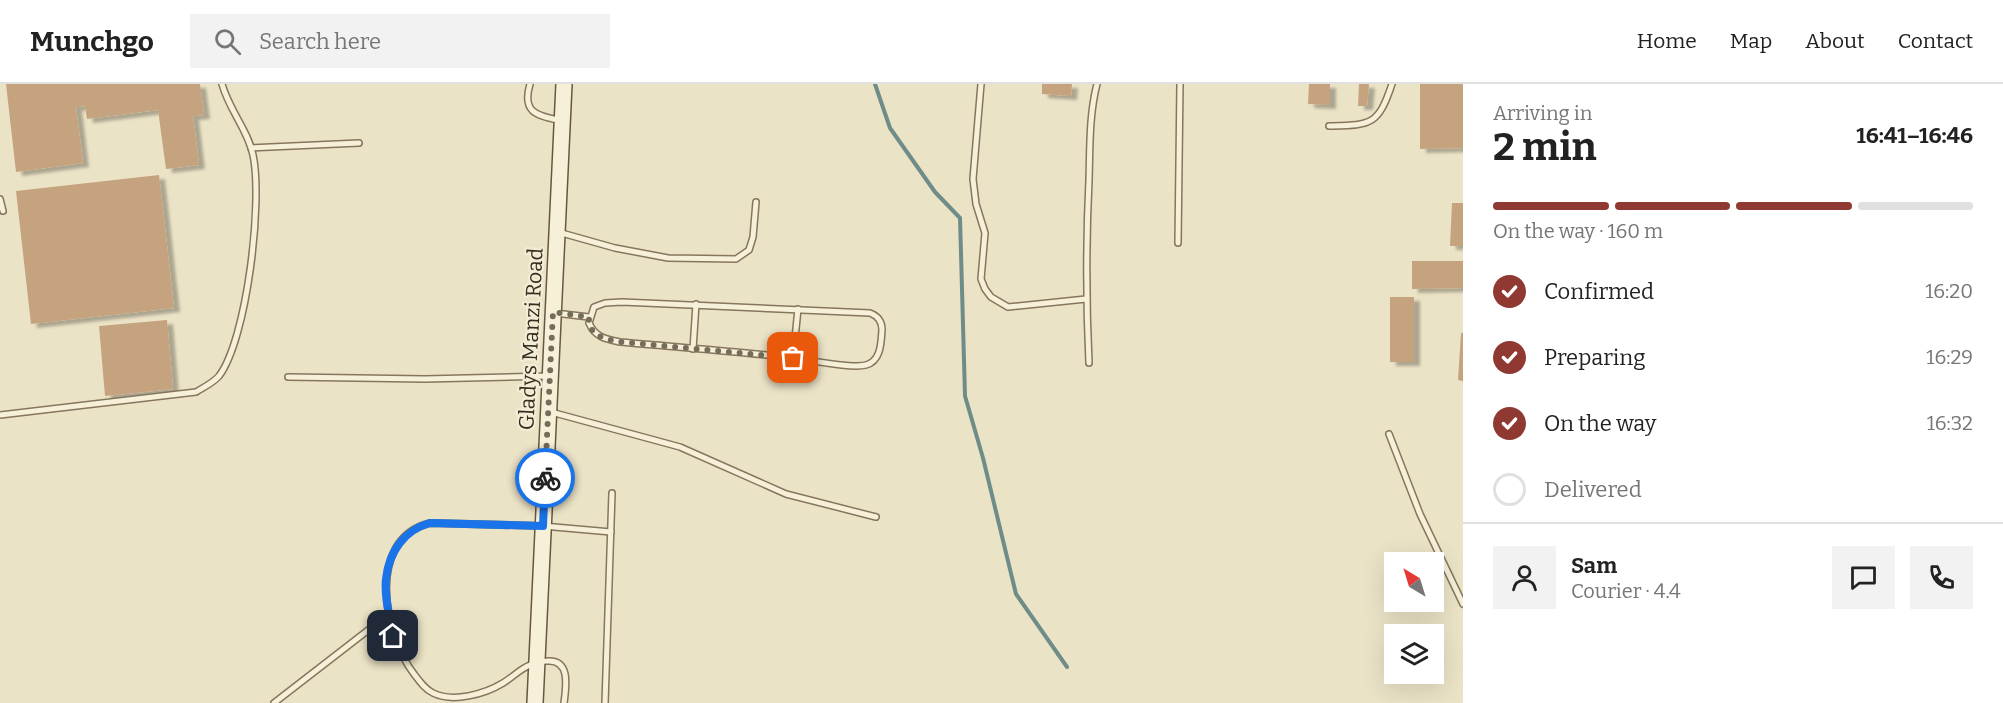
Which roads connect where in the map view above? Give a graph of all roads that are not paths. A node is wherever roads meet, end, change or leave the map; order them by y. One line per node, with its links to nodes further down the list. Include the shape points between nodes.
1 (222, 84): 11 (lane)
2 (530, 84): 8 (lane, via 530,109 537,115)
3 (564, 84): 8 (main road, Gladys Manzi Road)
4 (981, 84): 17 (lane, via 973,179 985,233 981,279 985,289 1008,306)
5 (1097, 84): 17 (lane, via 1090,137)
6 (1180, 84): 16 (lane)
7 (1392, 84): 9 (lane, via 1380,114 1373,121)
8 (562, 120): 15 (main road, Gladys Manzi Road)
9 (1329, 126)
10 (359, 143): 11 (lane)
11 (251, 148): 28 (lane, via 256,182 251,260 239,325 218,376 196,392)
12 (0, 199): 14 (lane)
13 (756, 202): 15 (lane, via 749,250 736,259 668,258)
14 (3, 211)
15 (557, 231): 20 (main road, Gladys Manzi Road)
16 (1178, 243)
17 (1086, 299): 24 (lane)
18 (696, 304): 19 (lane); 21 (lane, via 605,303 594,306); 22 (lane)
19 (798, 309): 23 (lane); 23 (lane, via 870,313 880,321 882,340 875,359 866,365)
20 (553, 312): 21 (lane); 25 (main road, Gladys Manzi Road)
21 (589, 317): 22 (lane, via 588,323 601,338)
22 (693, 349): 23 (lane)
23 (793, 358)
24 (1089, 363)
25 (550, 376): 26 (lane); 27 (main road, Gladys Manzi Road)
26 (288, 377)
27 (549, 411): 31 (lane, via 680,447 786,494); 32 (main road, Gladys Manzi Road)
28 (0, 415)
29 (1389, 434): 34 (lane, via 1420,514)
30 (612, 493): 33 (lane)
31 (876, 516)
32 (543, 526): 33 (lane); 35 (lane, via 418,526 404,537 392,556 386,579); 36 (main road, Gladys Manzi Road)
33 (610, 532): 40 (lane)
34 (1463, 604)
35 (389, 614): 36 (lane, via 393,636 409,667 425,688 443,697 456,698 487,690); 37 (lane)
36 (537, 662): 38 (main road, Gladys Manzi Road); 39 (lane, via 555,660 564,668)
37 (274, 703)
38 (535, 703)
39 (564, 703)
40 (605, 703)

